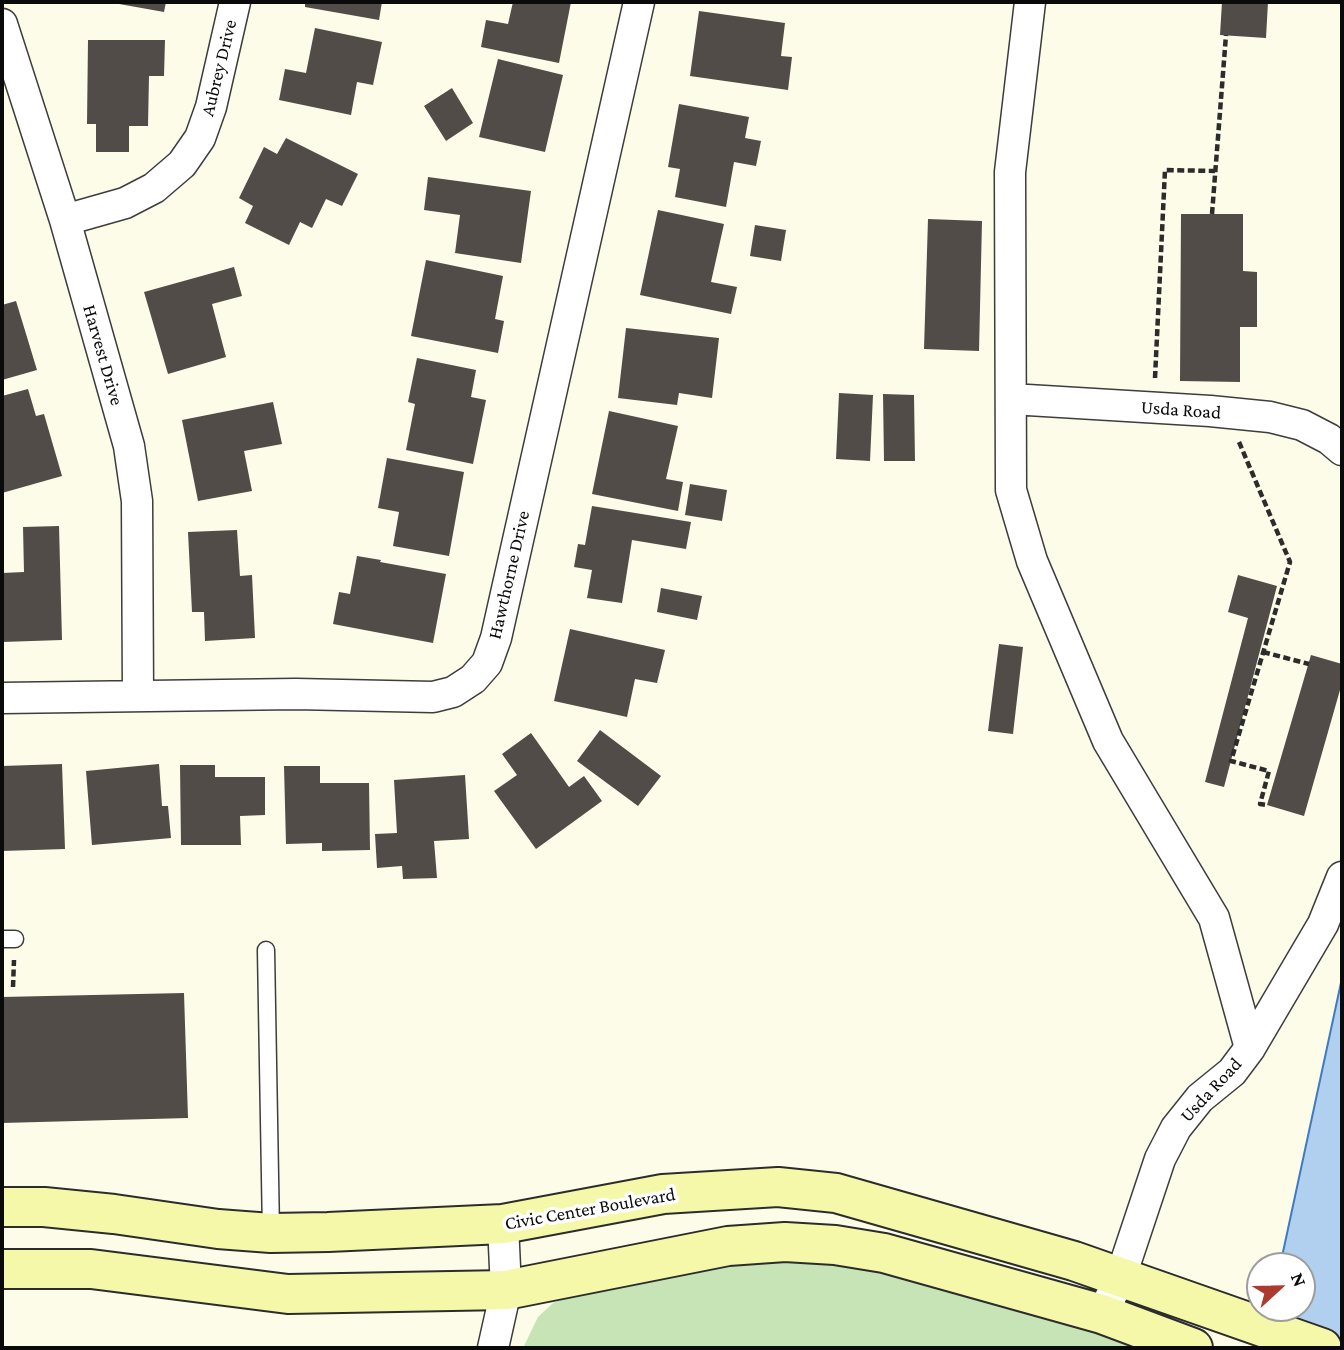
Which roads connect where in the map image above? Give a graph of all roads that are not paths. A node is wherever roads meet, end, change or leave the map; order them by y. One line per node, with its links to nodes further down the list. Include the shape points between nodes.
1 (235, 2): 5 (street, Aubrey Drive, via 211,107 200,138 182,164 154,188 125,203)
2 (639, 2): 8 (street, Hawthorne Drive, via 487,663 453,692 433,697)
3 (1030, 2): 6 (street, via 1010,172)
4 (2, 24): 5 (street, Harvest Drive)
5 (65, 220): 8 (street, Harvest Drive, via 134,470)
6 (1011, 399): 7 (street, Usda Road, via 1270,417 1301,425); 12 (street, via 1011,490 1032,561 1108,741 1214,918)
7 (1342, 450)
8 (138, 696): 9 (street, Hawthorne Drive)
9 (2, 698)
10 (1342, 877): 12 (street, Usda Road, via 1323,924)
11 (266, 950): 15 (lane)
12 (1250, 1048): 17 (street, Usda Road, via 1176,1128 1160,1159)
13 (2, 1208): 15 (street, Civic Center Boulevard, via 114,1214)
14 (503, 1224): 15 (street, Civic Center Boulevard); 17 (street, Civic Center Boulevard, via 663,1194 778,1187 836,1194); 18 (street)
15 (271, 1233)
16 (2, 1269): 18 (street, via 91,1269 288,1294)
17 (1121, 1276): 19 (street, Usda Road); 22 (street, Civic Center Boulevard)
18 (506, 1290): 19 (street, via 715,1248 785,1242 884,1253); 20 (street)
19 (1102, 1314): 21 (street)
20 (493, 1348)
21 (1193, 1348)
22 (1322, 1348)

